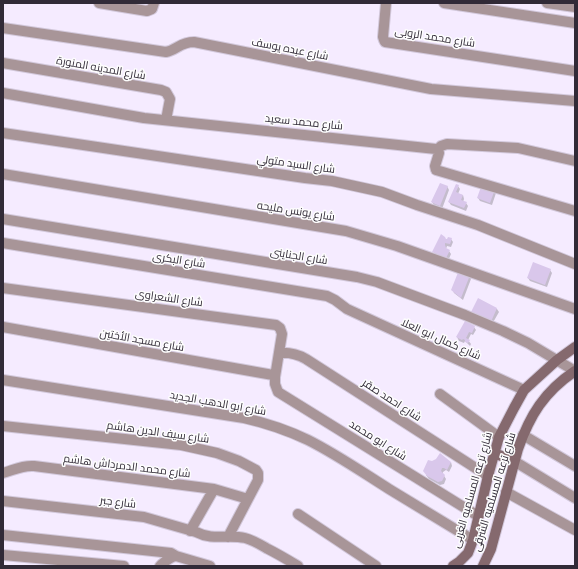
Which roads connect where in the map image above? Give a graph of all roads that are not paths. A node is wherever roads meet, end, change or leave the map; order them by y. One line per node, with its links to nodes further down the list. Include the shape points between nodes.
1 (99, 3): 2 (street, via 146,11 152,9)
2 (154, 3)
3 (386, 3): 10 (street, شارع محمد الروبى, via 383,37 385,42)
4 (444, 3): 7 (street)
5 (547, 3): 6 (street)
6 (575, 7)
7 (575, 23)
8 (3, 28): 12 (street, شارع عبده يوسف, via 166,52 182,44 194,42 431,89)
9 (3, 63): 13 (street, شارع المدينه المنورة, via 161,90 166,92 170,99)
10 (575, 71)
11 (3, 93): 13 (street, شارع محمد سعيد)
12 (575, 101)
13 (166, 120): 15 (street, شارع محمد سعيد)
14 (3, 133): 21 (street, شارع السيد متولي, via 332,181 382,192 478,225)
15 (437, 150): 16 (street, via 448,144 518,148); 18 (street, via 439,153 434,166 436,170)
16 (575, 161)
17 (3, 174): 24 (street, شارع يونس مليحه, via 346,231 397,246)
18 (575, 211)
19 (3, 219): 28 (street, شارع الجناينى, via 377,282 503,331)
20 (3, 243): 23 (street, شارع البكرى, via 327,296)
21 (575, 264)
22 (3, 288): 27 (street, شارع الشعراوى, via 276,325 282,334)
23 (347, 309): 32 (street, شارع كمال ابو العلا)
24 (575, 309)
25 (3, 327): 30 (street, شارع مسجد الأختين)
26 (575, 347): 28 (street, شارع ترعه المسلميه الغربى)
27 (279, 353): 30 (street, شارع الشعراوى); 41 (street, شارع احمد صقر, via 289,352 302,357)
28 (557, 360): 29 (street, شارع الجناينى); 32 (street, شارع ترعه المسلميه الغربى)
29 (575, 371): 35 (street, شارع ترعه المسلميه الشرقى, via 543,399 534,411)
30 (276, 377): 48 (street, شارع ابو محمد, via 278,392)
31 (3, 380): 53 (street, شارع ابو الدهب الجديد, via 244,418 279,428 307,440 349,464)
32 (524, 390): 36 (street, شارع ترعه المسلميه الغربى)
33 (440, 394): 36 (street)
34 (3, 426): 45 (street, شارع سيف الدين هاشم, via 181,445 217,452 258,473 258,480)
35 (523, 435): 38 (street, شارع ترعه المسلميه الشرقى); 39 (street)
36 (499, 437): 37 (street, شارع ترعه المسلميه الغربى)
37 (494, 453): 38 (street); 41 (street, شارع ترعه المسلميه الغربى)
38 (514, 461): 43 (street, شارع ترعه المسلميه الشرقى); 44 (street)
39 (575, 466)
40 (3, 473): 42 (street, شارع محمد الدمرداش هاشم, via 26,465)
41 (488, 476): 48 (street, شارع ترعه المسلميه الغربى)
42 (214, 489): 45 (street, شارع محمد الدمرداش هاشم); 49 (street)
43 (506, 492): 50 (street); 62 (street, شارع ترعه المسلميه الشرقى, via 491,549)
44 (575, 498)
45 (248, 499): 52 (street, شارع سيف الدين هاشم)
46 (3, 501): 49 (street, شارع جبر, via 144,517)
47 (298, 514): 60 (street)
48 (478, 516): 53 (street, شارع ترعه المسلميه الغربى)
49 (190, 530): 52 (street, شارع جبر, via 209,537)
50 (575, 530)
51 (3, 535): 55 (street, via 171,553)
52 (228, 537): 59 (street, شارع جبر, via 247,538)
53 (472, 540): 61 (street, شارع ترعه المسلميه الغربى, via 468,553)
54 (3, 555): 56 (street)
55 (176, 556): 57 (street); 58 (street)
56 (124, 566)
57 (160, 566)
58 (210, 566)
59 (298, 566)
60 (376, 566)
61 (453, 566)
62 (483, 566)

